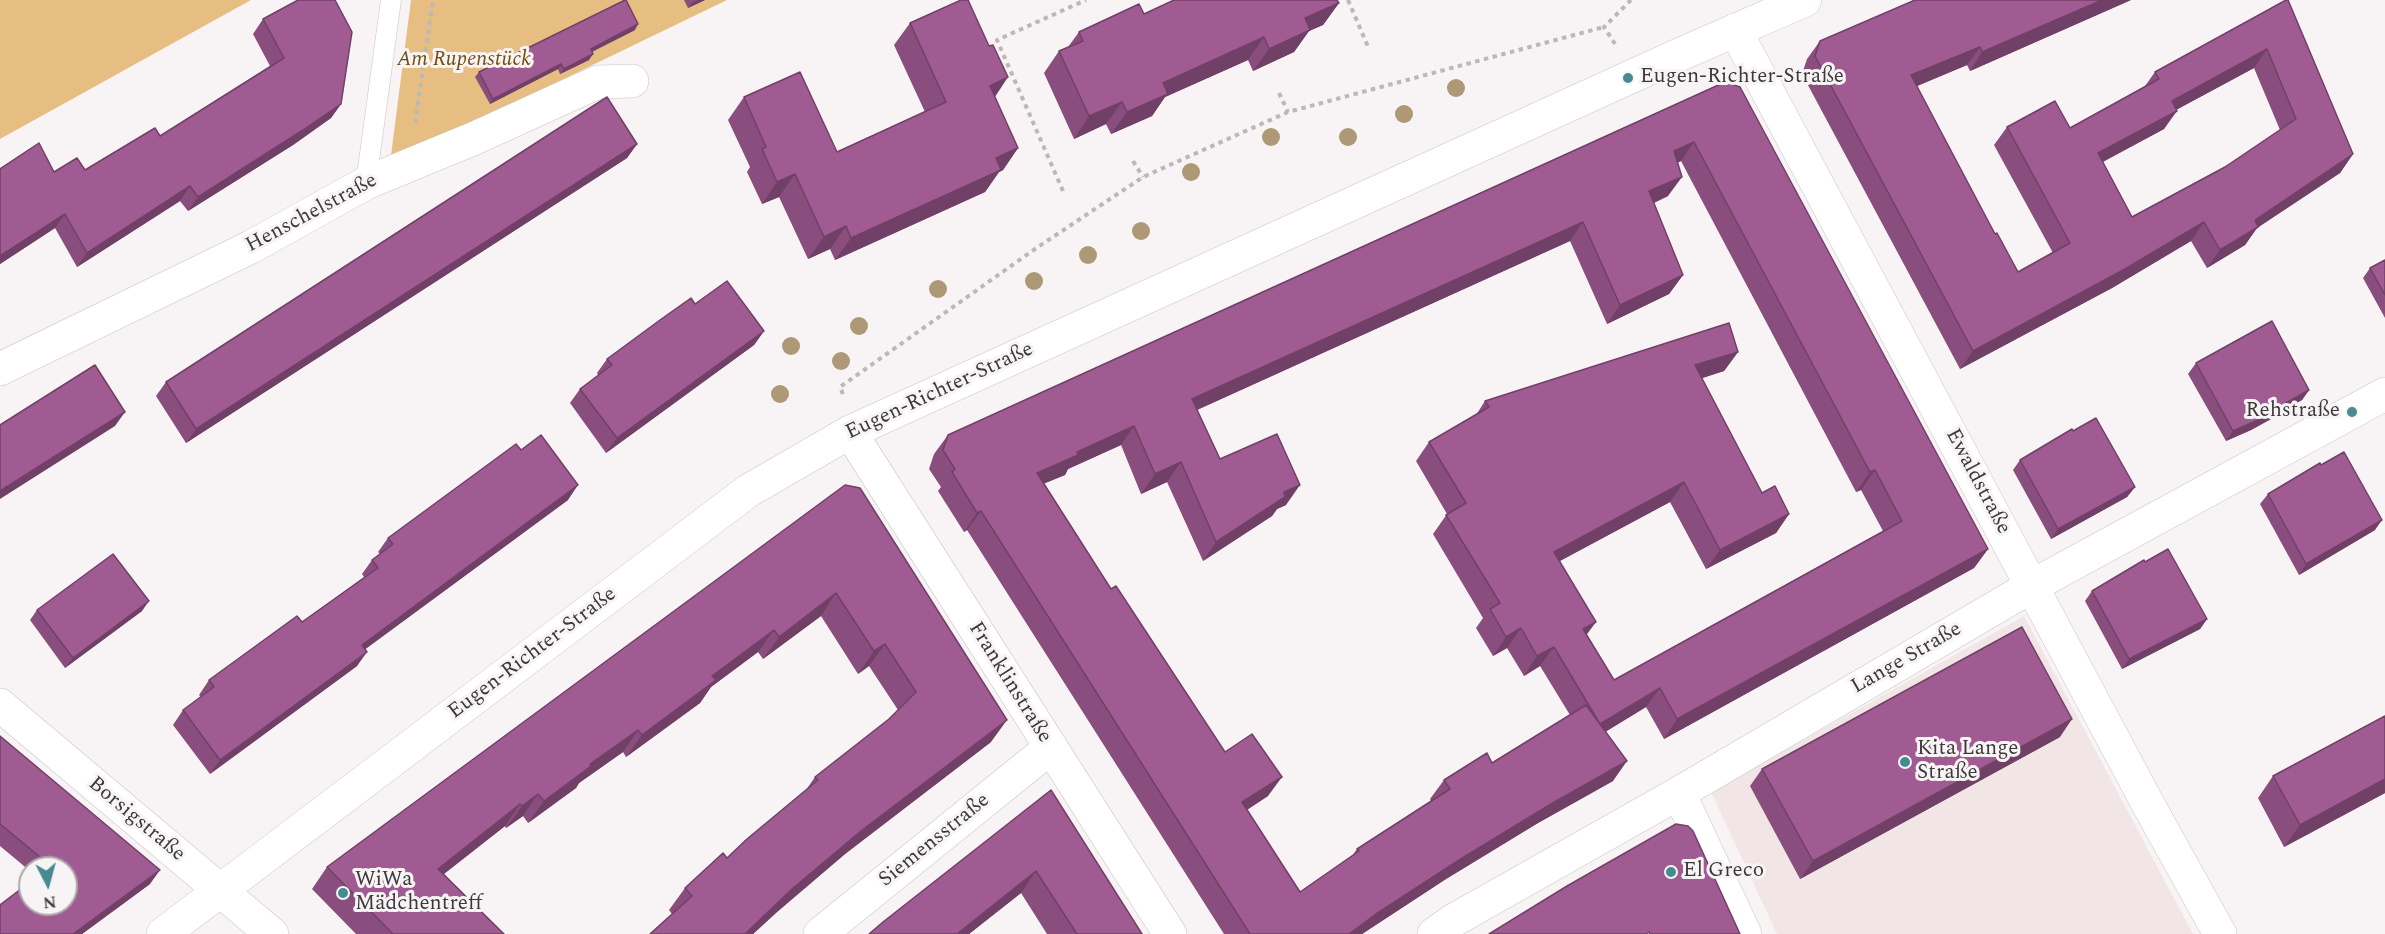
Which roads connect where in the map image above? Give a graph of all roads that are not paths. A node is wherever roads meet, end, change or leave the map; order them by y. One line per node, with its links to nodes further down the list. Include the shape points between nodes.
1 (391, 0): 5 (lane)
2 (1805, 0): 3 (street, Eugen-Richter-Straße)
3 (1735, 30): 8 (street, Eugen-Richter-Straße); 9 (street, Ewaldstraße)
4 (632, 81): 5 (street, Henschelstraße, via 598,82)
5 (366, 183): 6 (street, Henschelstraße, via 251,247)
6 (0, 369)
7 (2385, 394): 9 (street, Lange Straße)
8 (854, 430): 11 (street, Franklinstraße); 13 (street, Eugen-Richter-Straße, via 748,491)
9 (2032, 586): 12 (street, Lange Straße); 20 (street, Ewaldstraße)
10 (0, 705): 13 (street, Borsigstraße)
11 (1050, 748): 16 (street, Siemensstraße); 17 (street, Franklinstraße)
12 (1679, 793): 18 (street, Lange Straße); 19 (street)
13 (219, 891): 14 (street, Eugen-Richter-Straße); 15 (street, Borsigstraße)
14 (163, 934)
15 (272, 934)
16 (820, 934)
17 (1170, 934)
18 (1434, 934)
19 (1745, 934)
20 (2220, 934)

